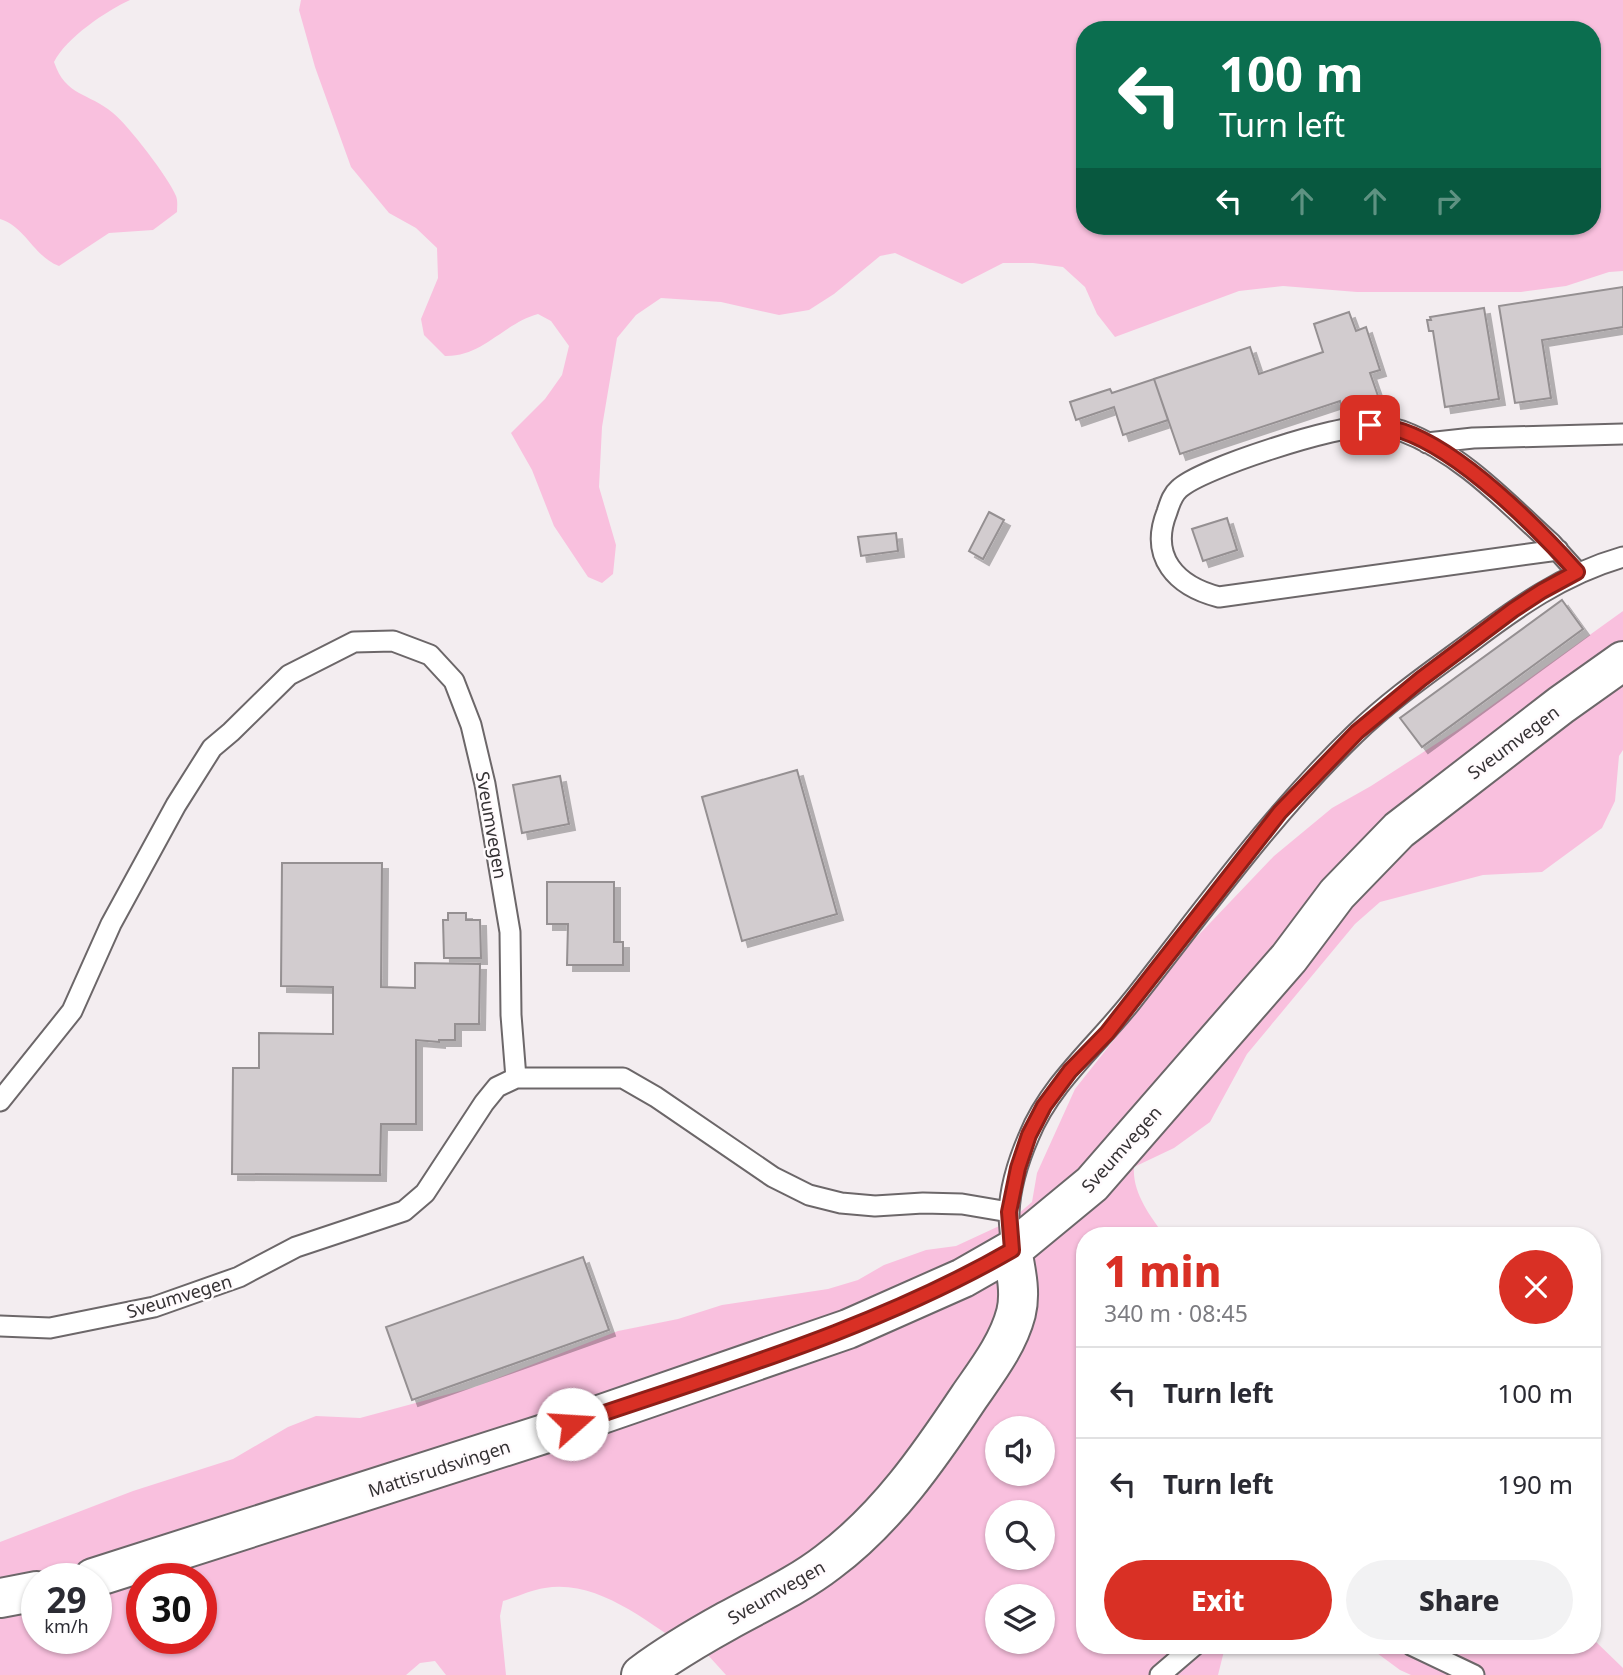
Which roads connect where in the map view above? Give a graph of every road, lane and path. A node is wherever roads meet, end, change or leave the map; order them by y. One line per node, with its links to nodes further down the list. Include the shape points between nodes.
1 (1623, 434): 2 (lane)
2 (1427, 443): 3 (lane, via 1478,478); 3 (lane, via 1400,430 1370,425 1348,428 1236,460 1191,480 1172,497 1163,520 1160,547 1165,560 1179,578 1219,597)
3 (1558, 550): 5 (lane)
4 (1623, 557): 5 (lane)
5 (1577, 572): 9 (lane, via 1513,610 1421,679 1357,732 1280,812 1044,1106 1018,1168)
6 (1623, 661): 10 (street, Sveumvegen, via 1399,830 1337,894 1289,958 1092,1184)
7 (516, 1078): 8 (lane, Sveumvegen, via 510,932 471,725 454,681 430,655 393,641 355,642 289,675 212,748 111,924 72,1011); 9 (lane, via 623,1078 808,1195 864,1205 962,1204); 11 (lane, Sveumvegen, via 497,1087 425,1193 404,1211 296,1247 239,1277 154,1307 59,1327)
8 (0, 1101)
9 (1009, 1212): 10 (lane)
10 (1012, 1250): 12 (street, Mattisrudsvingen, via 963,1278 848,1329 547,1433); 17 (street, Sveumvegen, via 1018,1280 1017,1312 1009,1333 913,1479 827,1563)
11 (0, 1326)
12 (112, 1572)
13 (21, 1594): 14 (street)
14 (0, 1598)
15 (1184, 1654): 18 (lane)
16 (1430, 1654): 19 (lane)
17 (641, 1675)
18 (1160, 1675)
19 (1474, 1675)

